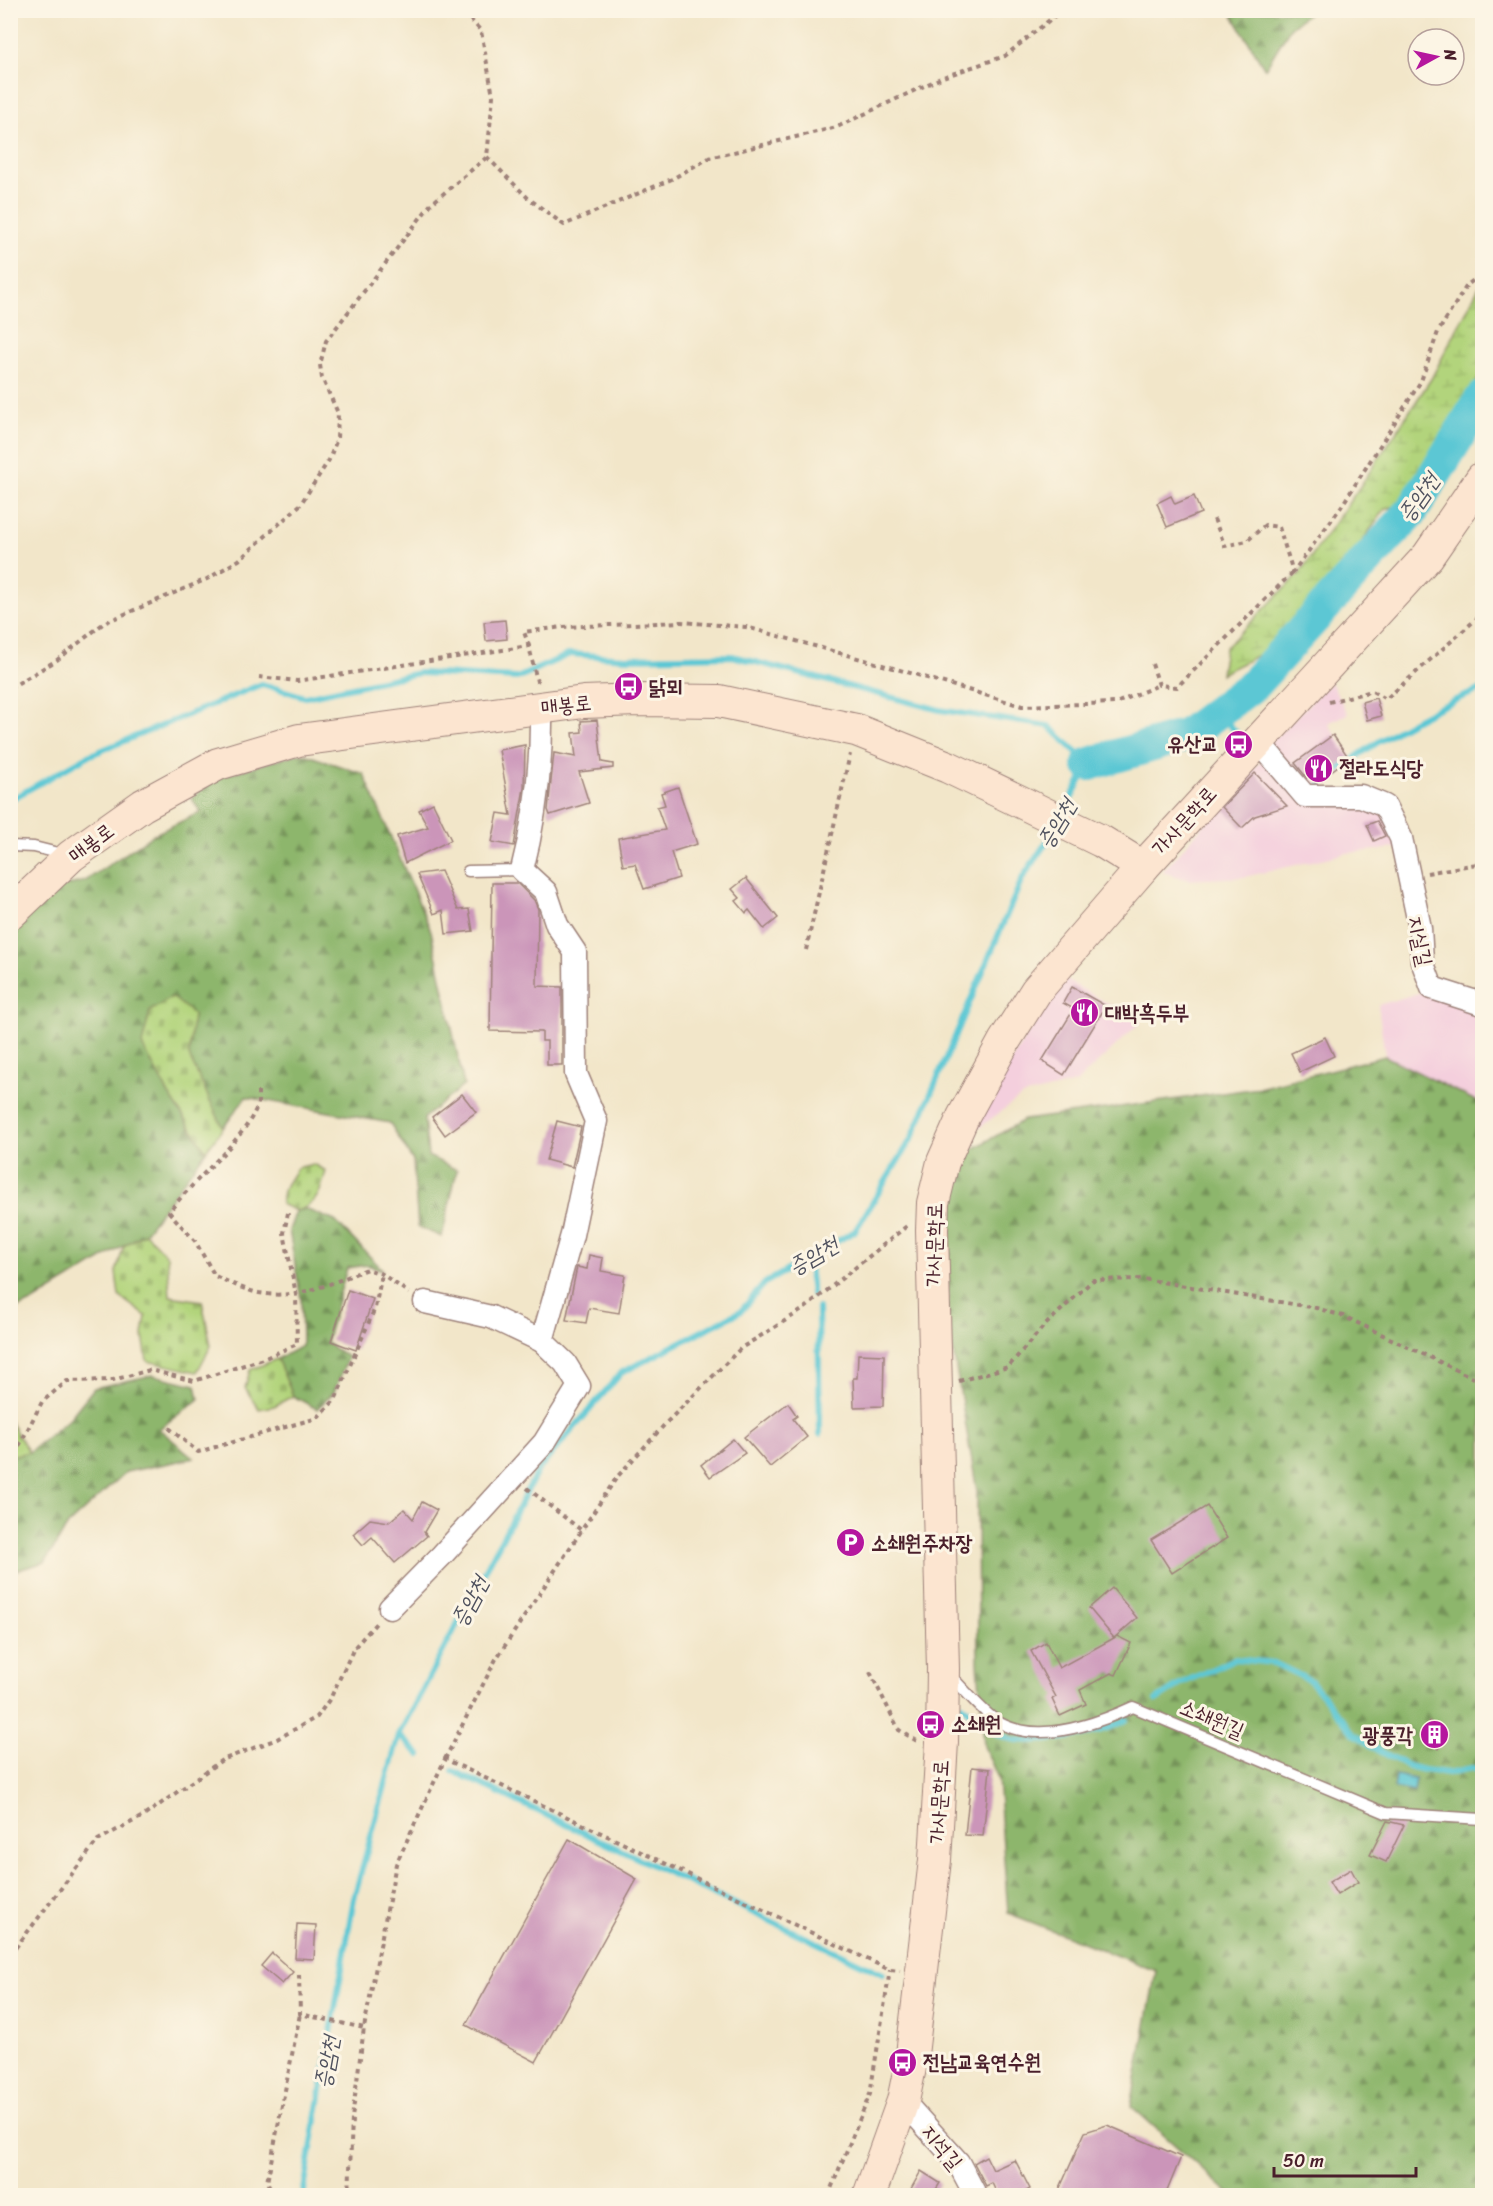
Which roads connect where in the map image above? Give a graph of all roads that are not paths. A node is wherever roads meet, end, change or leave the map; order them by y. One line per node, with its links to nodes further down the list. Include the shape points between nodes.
1 (1482, 478): 3 (main road, 가사문학로, via 1428,556)
2 (540, 701): 5 (main road, 매봉로, via 271,747 218,764 143,805); 6 (main road, 매봉로, via 719,701 856,730 948,767 1101,841); 7 (street, via 542,755 533,831)
3 (1258, 741): 6 (main road, 가사문학로); 10 (street, 지실길, via 1305,796 1361,796 1385,806 1401,838 1420,928 1422,961 1432,988)
4 (10, 846): 5 (lane)
5 (71, 856): 9 (main road, 매봉로)
6 (1143, 867): 14 (main road, 가사문학로, via 1036,991 1011,1030 963,1117 944,1162 933,1203)
7 (522, 870): 8 (lane); 12 (street, via 546,891 557,925 575,952 576,1074 596,1121 572,1235)
8 (468, 871)
9 (10, 914)
10 (1482, 1004)
11 (425, 1302): 12 (street, via 491,1317)
12 (542, 1341): 13 (street, via 565,1363 579,1386 544,1443)
13 (390, 1608)
14 (943, 1669): 15 (lane, 소쇄원길, via 1000,1722 1030,1731 1105,1720 1134,1707 1386,1813); 16 (main road, 가사문학로, via 938,1831 923,1975)
15 (1482, 1819)
16 (903, 2101): 17 (main road, 가사문학로); 18 (street, 지석길, via 957,2162)
17 (869, 2196)
18 (976, 2196)

